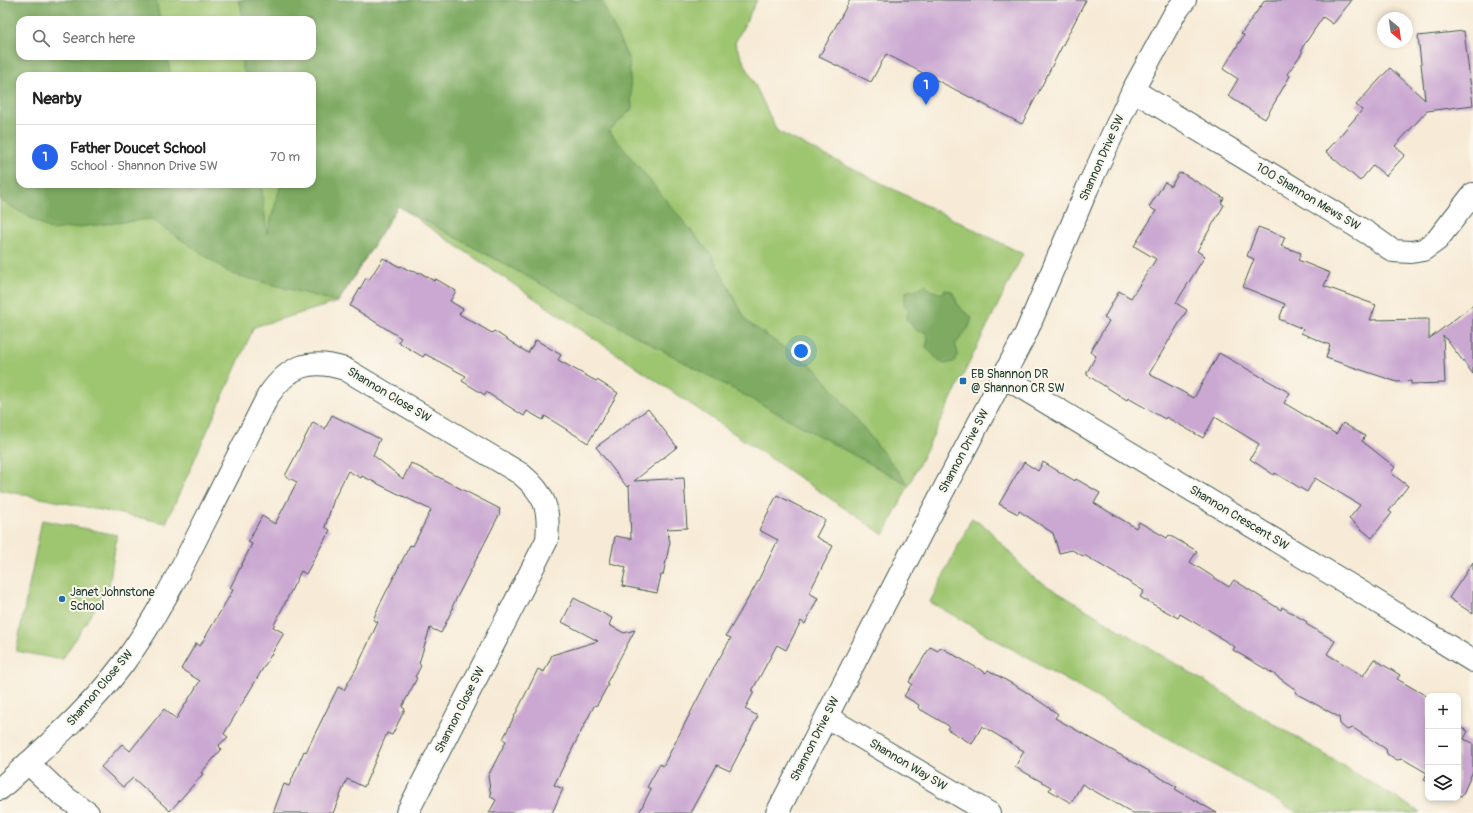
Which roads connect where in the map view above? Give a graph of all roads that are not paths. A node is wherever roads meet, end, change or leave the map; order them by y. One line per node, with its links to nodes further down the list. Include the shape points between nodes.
1 (1185, 0): 2 (street, Shannon Drive SW, via 1175,13)
2 (1133, 90): 3 (street, 100 Shannon Mews SW, via 1393,250 1423,250 1432,244); 4 (street, Shannon Drive SW, via 1087,189 1026,333)
3 (1473, 194)
4 (1004, 377): 5 (street, Shannon Crescent SW); 6 (street, Shannon Drive SW)
5 (1473, 661)
6 (827, 717): 11 (street, Shannon Drive SW); 12 (street, Shannon Way SW)
7 (28, 763): 8 (street, Shannon Close SW); 9 (street, via 62,795); 10 (street, Shannon Close SW, via 97,695 139,640 170,591 276,383 299,367 309,364 328,365 345,369 520,474 534,484 539,492 549,522 547,540)
8 (0, 789)
9 (88, 813)
10 (407, 813)
11 (777, 813)
12 (989, 813)

